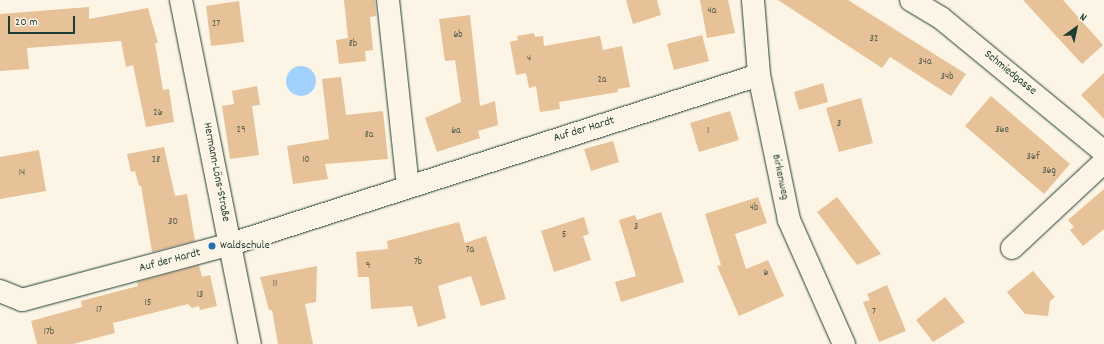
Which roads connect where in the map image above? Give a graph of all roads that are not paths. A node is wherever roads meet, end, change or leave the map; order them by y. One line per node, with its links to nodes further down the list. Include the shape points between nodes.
1 (181, 0): 9 (street, Hermann-Löns-Straße)
2 (388, 0): 8 (street)
3 (753, 0): 5 (street, Birkenweg)
4 (911, 0): 6 (street, Schmiedgasse, via 941,18)
5 (759, 75): 8 (street, Auf der Hardt); 13 (street, Birkenweg, via 789,220)
6 (1104, 152)
7 (1104, 162): 10 (street)
8 (408, 186): 9 (street, Auf der Hardt)
9 (231, 244): 11 (street, Auf der Hardt, via 22,300); 12 (street, Hermann-Löns-Straße)
10 (1012, 248)
11 (0, 291)
12 (250, 344)
13 (844, 344)

